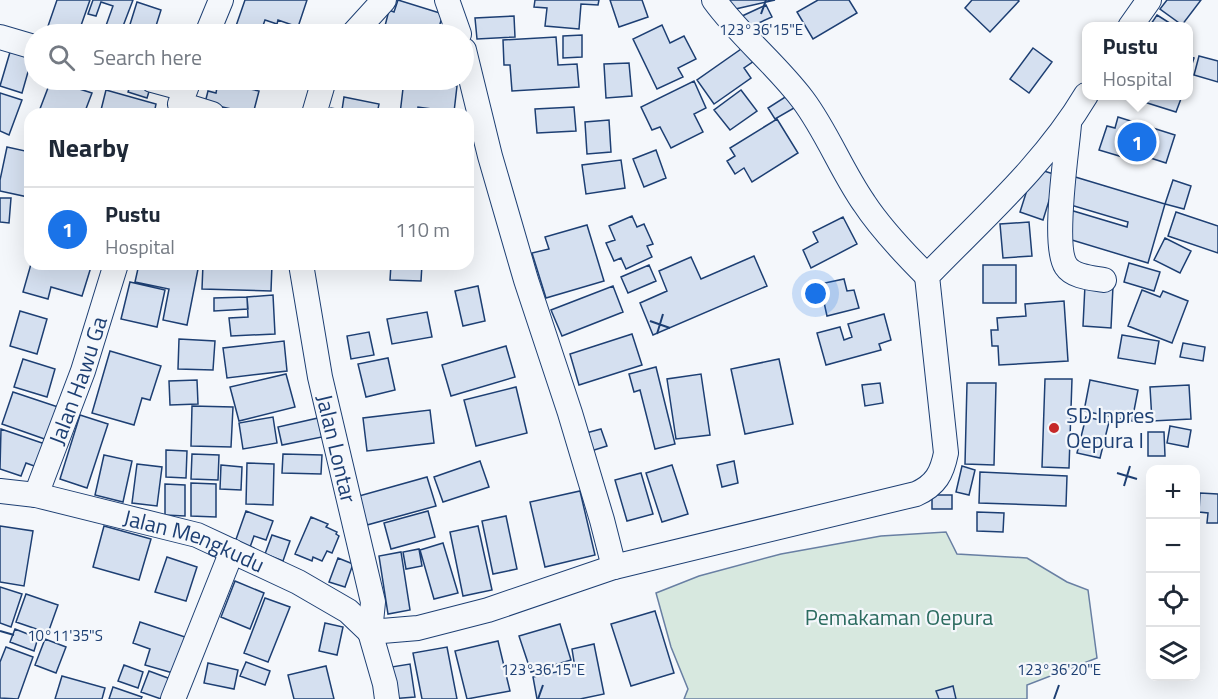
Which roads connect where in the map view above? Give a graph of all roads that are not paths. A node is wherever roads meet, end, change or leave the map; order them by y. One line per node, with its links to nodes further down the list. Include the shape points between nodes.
1 (221, 0): 7 (street)
2 (384, 0): 8 (street)
3 (447, 0): 9 (street)
4 (714, 0): 21 (street, via 803,100 864,203)
5 (1149, 0): 6 (street)
6 (1134, 22)
7 (211, 24)
8 (362, 24)
9 (455, 24)
10 (0, 37): 11 (street)
11 (24, 44)
12 (321, 90): 17 (street)
13 (474, 90): 26 (street, via 526,280 570,413)
14 (182, 96): 16 (street)
15 (1083, 100): 18 (street)
16 (202, 108)
17 (316, 108)
18 (1069, 124): 21 (street); 22 (street, via 1061,250 1065,265 1072,271)
19 (114, 270): 24 (street, Jalan Hawu Ga, via 83,371)
20 (302, 270): 27 (street, Jalan Lontar, via 320,377 373,602)
21 (927, 276): 26 (street, via 946,453 937,480 916,494)
22 (1104, 280)
23 (0, 491): 24 (street, Jalan Mengkudu)
24 (36, 495): 25 (street, Jalan Mengkudu, via 197,535)
25 (232, 551): 27 (street, Jalan Mengkudu, via 339,606); 28 (street)
26 (614, 567): 27 (street, via 488,610 418,628)
27 (370, 632): 29 (street)
28 (173, 699)
29 (387, 699)

